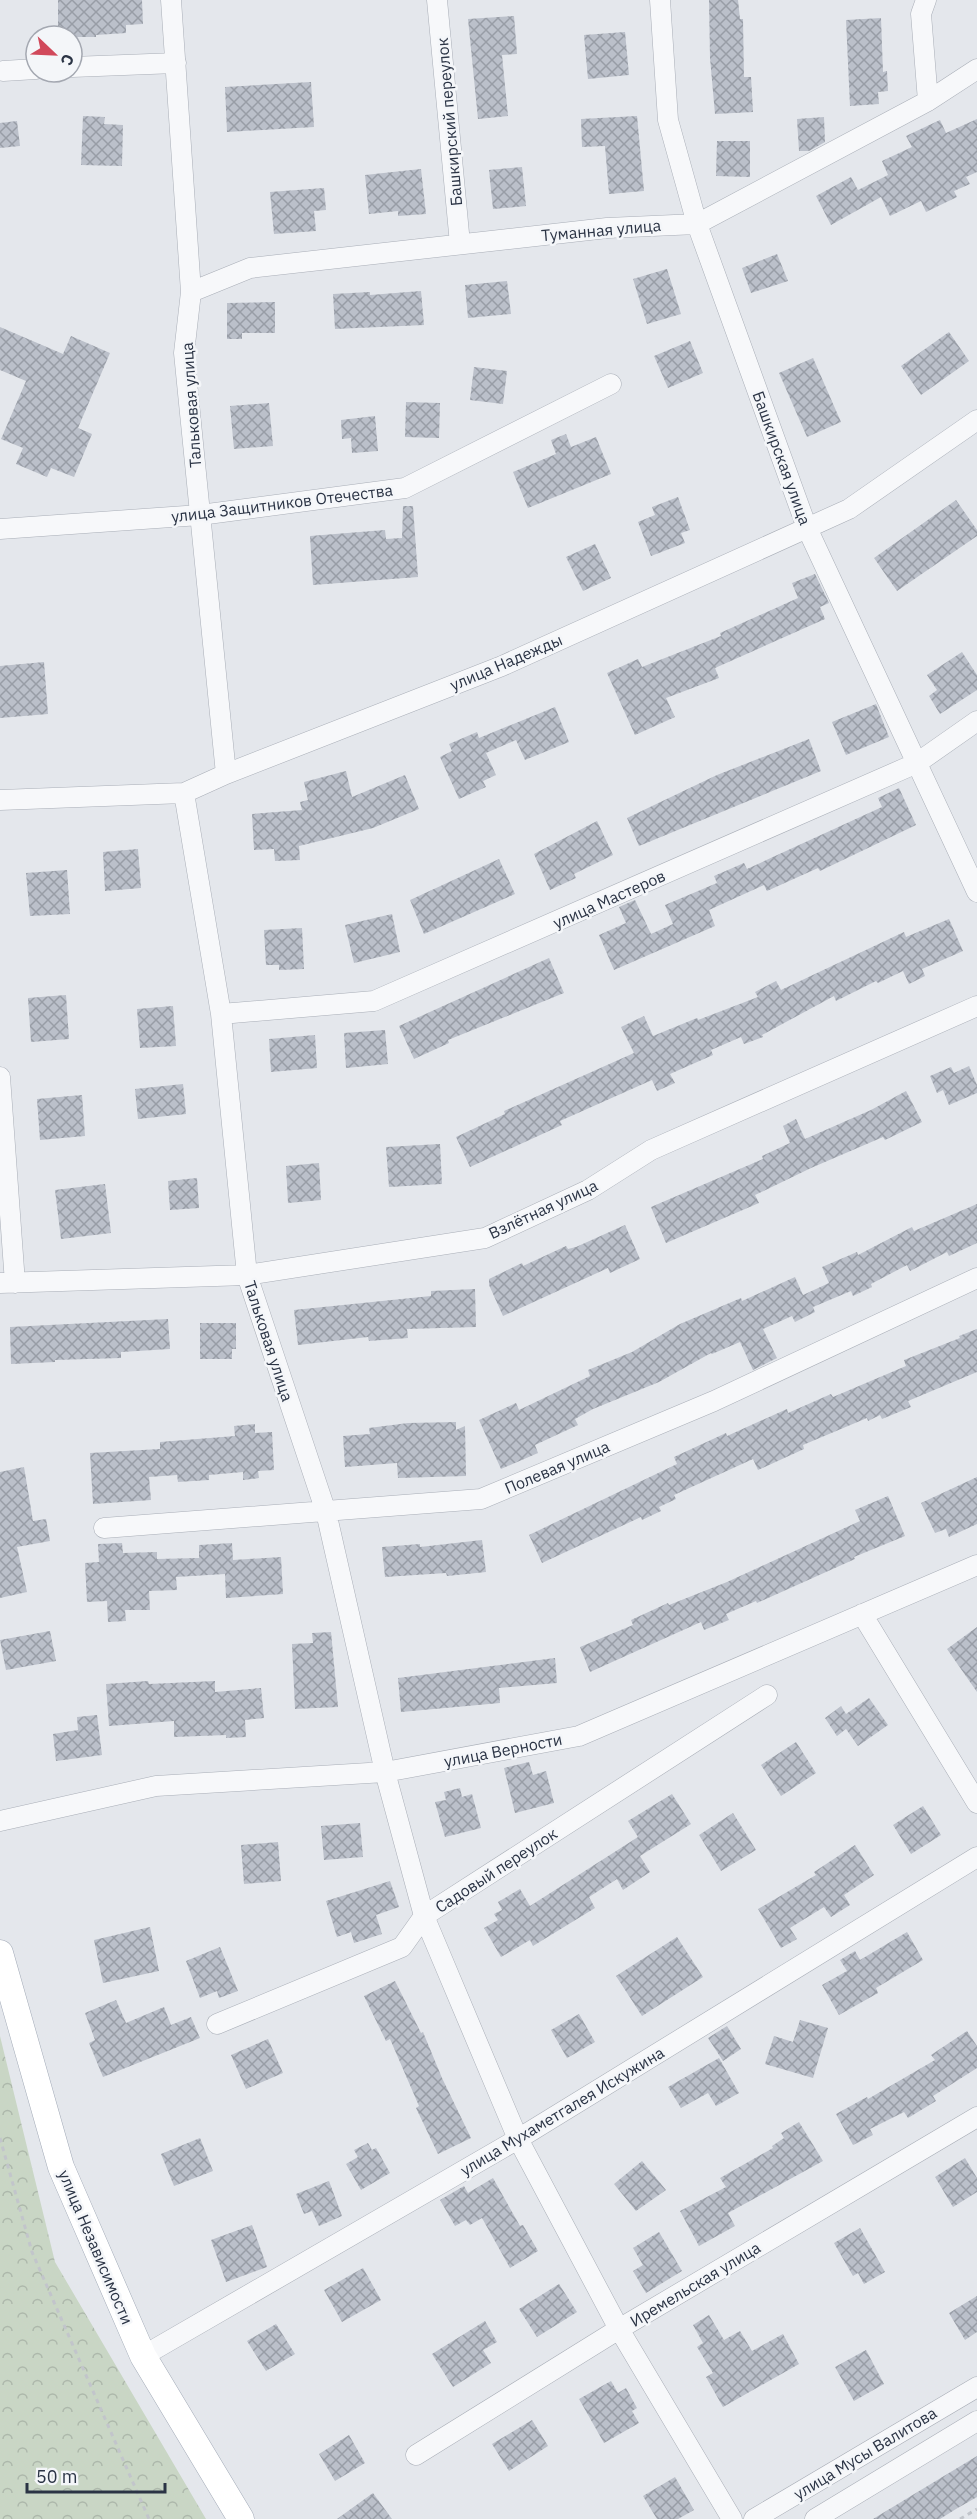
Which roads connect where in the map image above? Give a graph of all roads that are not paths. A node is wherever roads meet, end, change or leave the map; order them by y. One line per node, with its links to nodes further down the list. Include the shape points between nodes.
1 (171, 0): 5 (street, Тальковая улица)
2 (437, 0): 12 (street, Башкирский переулок)
3 (660, 0): 11 (street, Башкирская улица, via 668,120)
4 (927, 0): 10 (street, via 921,14)
5 (176, 63): 6 (street); 13 (street, Тальковая улица)
6 (84, 67)
7 (24, 69): 9 (street)
8 (977, 69): 10 (street, Туманная улица)
9 (3, 70)
10 (928, 102): 11 (street, Туманная улица)
11 (697, 224): 12 (street, Туманная улица, via 607,228); 17 (street, Башкирская улица)
12 (460, 244): 13 (street, Туманная улица, via 250,268)
13 (191, 292): 16 (street, Тальковая улица, via 184,353)
14 (611, 384): 16 (street, улица Защитников Отечества, via 405,488)
15 (977, 420): 17 (street, улица Надежды, via 849,509)
16 (200, 516): 18 (street, улица Защитников Отечества); 21 (street, Тальковая улица)
17 (807, 528): 20 (street, Башкирская улица); 21 (street, улица Надежды, via 502,666)
18 (0, 530)
19 (977, 721): 20 (street, улица Мастеров)
20 (917, 764): 24 (street, Башкирская улица); 26 (street, улица Мастеров, via 374,1002)
21 (226, 774): 22 (street, улица Надежды)
22 (184, 793): 23 (street, улица Надежды); 26 (street, Тальковая улица)
23 (0, 800)
24 (977, 892)
25 (977, 1006): 28 (street, Взлётная улица, via 651,1150 588,1190 485,1238)
26 (221, 1014): 28 (street, Тальковая улица)
27 (0, 1077): 30 (street)
28 (247, 1275): 30 (street, Взлётная улица); 31 (street, Тальковая улица)
29 (977, 1278): 31 (street, Полевая улица, via 714,1401 482,1499)
30 (8, 1283)
31 (326, 1512): 32 (street, Полевая улица); 36 (street, Тальковая улица)
32 (104, 1528)
33 (977, 1565): 34 (street, улица Верности)
34 (862, 1614): 36 (street, улица Верности, via 579,1736); 37 (street)
35 (767, 1695): 40 (street, Садовый переулок)
36 (385, 1772): 38 (street, улица Верности, via 156,1786); 40 (street, Тальковая улица)
37 (977, 1803)
38 (0, 1821)
39 (977, 1857): 44 (street, улица Мухаметгалея Искужина)
40 (424, 1916): 42 (street, Садовый переулок, via 402,1947); 44 (street, Тальковая улица)
41 (0, 1953): 46 (main road, улица Независимости, via 61,2167)
42 (217, 2024)
43 (977, 2117): 45 (street, Иремельская улица)
44 (518, 2139): 45 (street, Тальковая улица); 46 (street, улица Мухаметгалея Искужина)
45 (619, 2329): 49 (street, Иремельская улица); 51 (street, Тальковая улица)
46 (143, 2356): 50 (main road, улица Независимости)
47 (977, 2387): 52 (street, улица Мусы Валитова)
48 (977, 2421): 53 (street)
49 (416, 2455)
50 (241, 2519)
51 (732, 2519)
52 (754, 2519)
53 (815, 2519)

